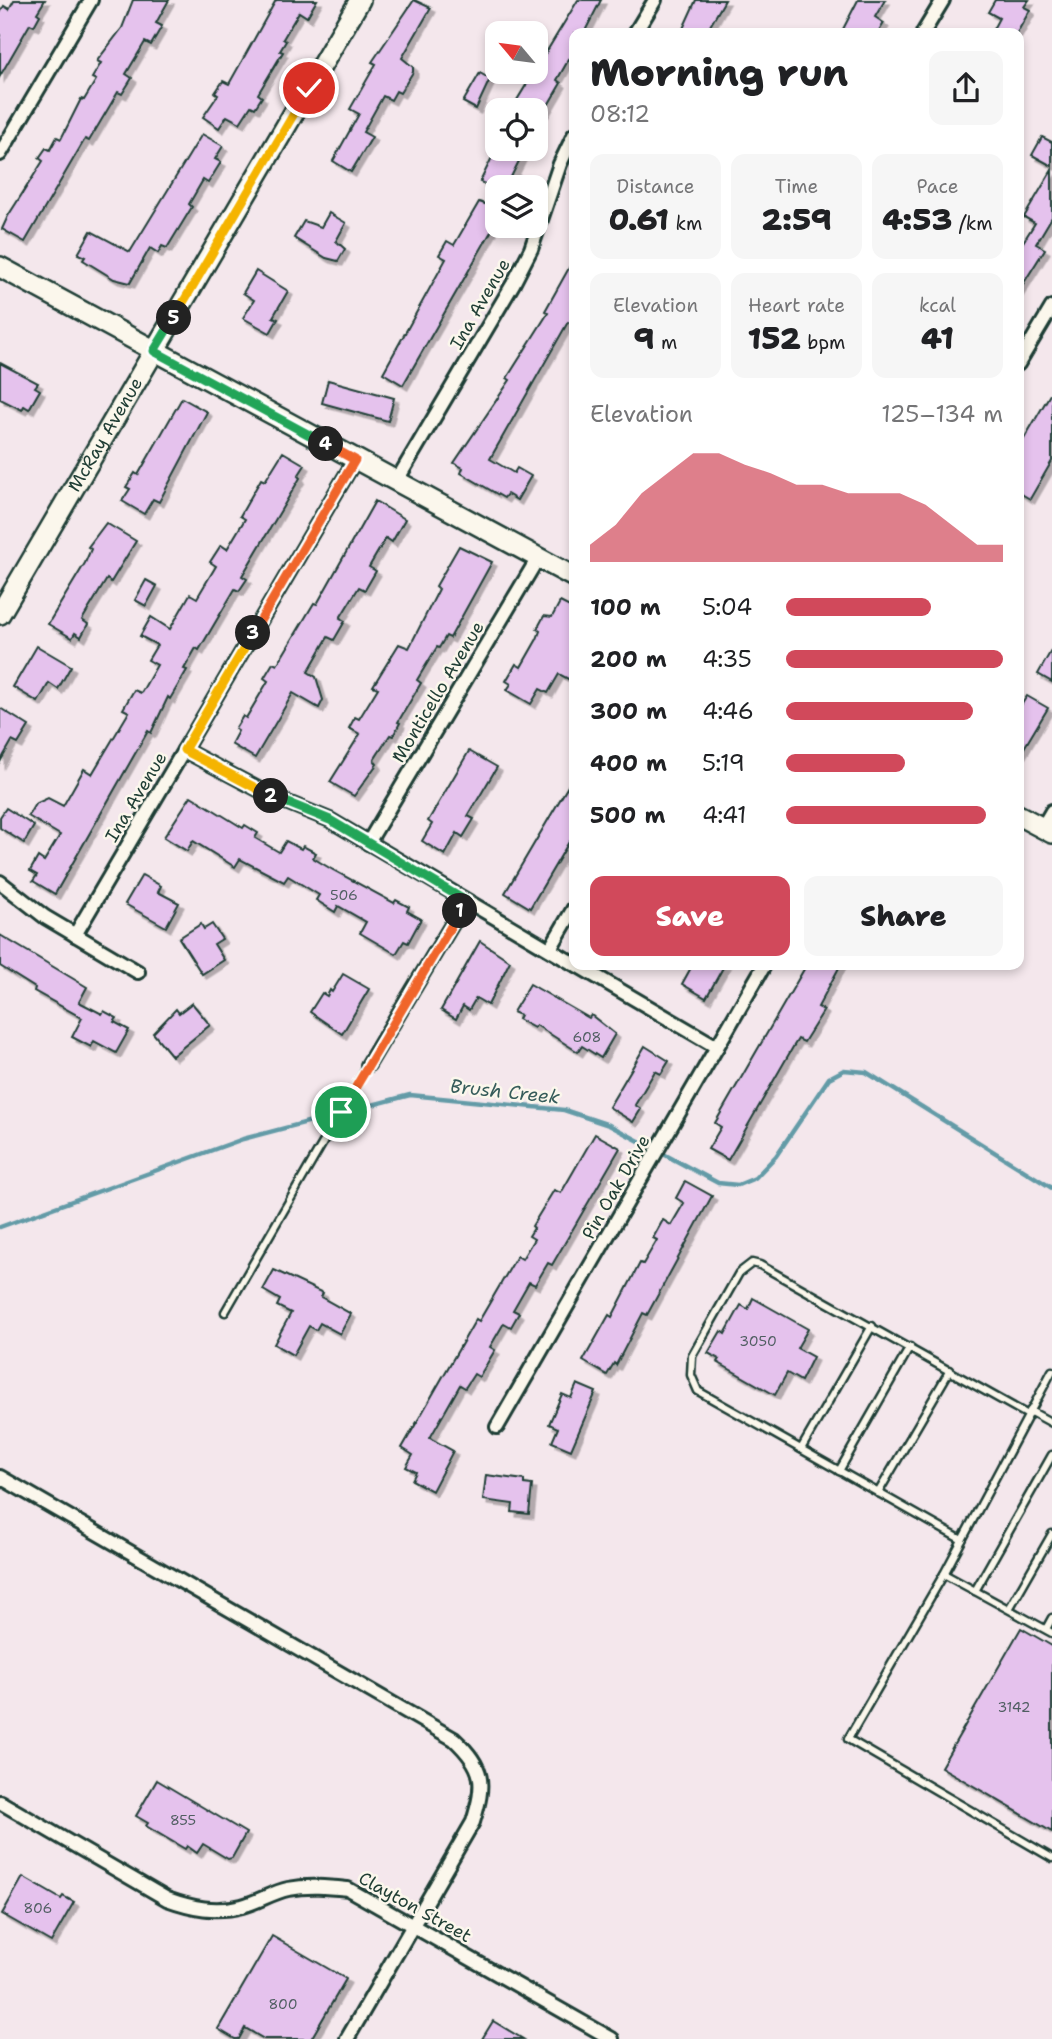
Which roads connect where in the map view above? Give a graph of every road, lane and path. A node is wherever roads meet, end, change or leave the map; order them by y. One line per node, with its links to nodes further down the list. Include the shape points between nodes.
1 (91, 0): 8 (street)
2 (360, 0): 11 (street, McRay Avenue)
3 (654, 0): 5 (street)
4 (943, 0): 6 (street)
5 (638, 28)
6 (926, 28)
7 (569, 145): 14 (street, Ina Avenue, via 531,249)
8 (0, 154)
9 (0, 267): 11 (street)
10 (1052, 307): 12 (street)
11 (154, 351): 13 (street); 17 (street, McRay Avenue)
12 (1024, 354)
13 (355, 460): 14 (street); 18 (street, Ina Avenue)
14 (396, 482): 15 (street)
15 (538, 558): 16 (street); 21 (street, Monticello Avenue)
16 (569, 574)
17 (0, 614)
18 (184, 750): 21 (street, via 262,792 330,820); 25 (street, Ina Avenue)
19 (1024, 817): 20 (street)
20 (1049, 824)
21 (368, 844): 23 (street)
22 (0, 882): 25 (street)
23 (466, 901): 26 (street); 32 (street)
24 (569, 917): 26 (street)
25 (75, 934): 30 (street)
26 (550, 949): 27 (street)
27 (569, 961)
28 (584, 970): 31 (street)
29 (762, 970): 31 (street, Pin Oak Drive)
30 (138, 972)
31 (718, 1047): 40 (street, Pin Oak Drive)
32 (368, 1065): 33 (lane)
33 (225, 1312)
34 (872, 1326): 35 (lane); 41 (lane); 41 (lane, via 760,1265 752,1264 739,1273 692,1356 694,1385)
35 (910, 1347): 36 (lane); 43 (lane)
36 (950, 1370): 38 (lane); 45 (lane)
37 (1051, 1374): 38 (lane)
38 (1029, 1413): 39 (lane); 47 (lane)
39 (1052, 1423)
40 (497, 1427)
41 (801, 1449): 43 (lane)
42 (1052, 1455): 49 (lane)
43 (839, 1471): 45 (lane)
44 (0, 1477): 55 (street, via 454,1740 471,1755 481,1775 482,1794 473,1822)
45 (878, 1493): 47 (lane)
46 (1052, 1534): 50 (lane)
47 (962, 1540): 48 (lane)
48 (944, 1574): 49 (lane); 54 (lane, via 848,1739)
49 (975, 1591): 50 (lane)
50 (1009, 1609): 52 (lane)
51 (1052, 1618): 52 (lane)
52 (1049, 1631)
53 (0, 1802): 55 (street, Clayton Street, via 167,1899 190,1907 242,1906 286,1889 316,1886 348,1889)
54 (1052, 1858)
55 (414, 1925): 56 (street); 57 (street, Clayton Street)
56 (347, 2039)
57 (612, 2039)

